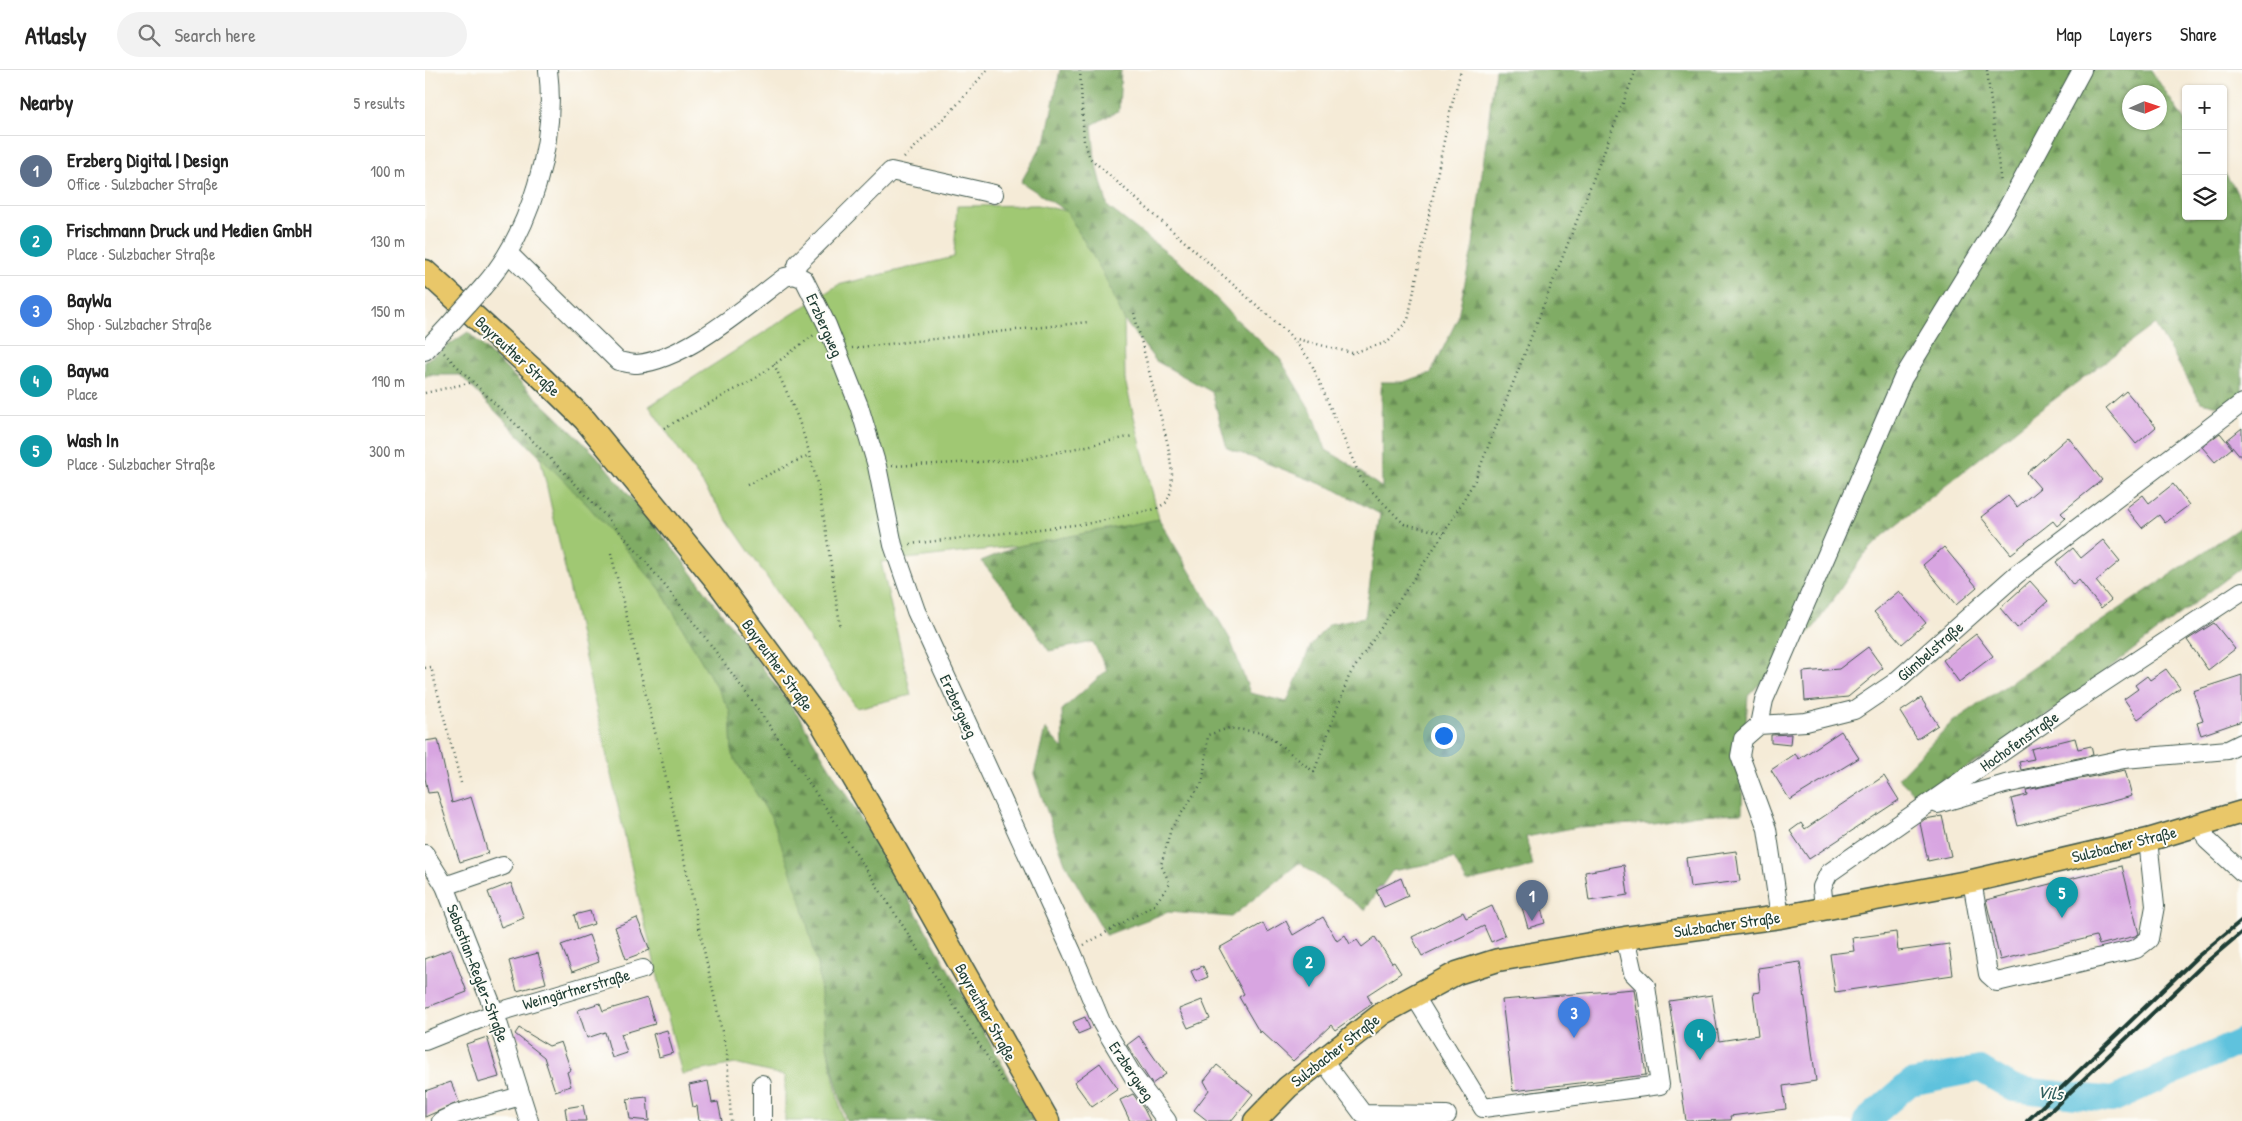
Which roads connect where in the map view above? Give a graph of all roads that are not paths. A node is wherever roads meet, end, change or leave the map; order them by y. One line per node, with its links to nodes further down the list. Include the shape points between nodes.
1 (548, 70): 4 (street, via 548,121 543,159 531,203)
2 (2082, 70): 10 (street, via 2006,210 1903,378 1764,700)
3 (994, 194): 6 (street, via 891,171 798,263)
4 (508, 253): 6 (street, via 618,361 636,364 667,356 698,340 785,277); 7 (street, bridge, via 483,287)
5 (425, 271): 35 (main road, Bayreuther Straße, via 585,420 716,580 822,724)
6 (794, 275): 36 (street, Erzbergweg, via 804,279 827,325 859,406 877,466 893,545 916,611 1102,1024 1133,1076)
7 (429, 347)
8 (2242, 403): 10 (street, Gümbelstraße, via 2017,574 1894,683 1854,710 1806,722)
9 (2242, 591): 12 (street, Hochofenstraße, via 2074,702)
10 (1759, 725): 22 (street, via 1743,739 1740,756 1767,829)
11 (2242, 742): 12 (street, via 2228,750 2115,761 2005,784)
12 (1923, 808): 21 (street, Hochofenstraße, via 1829,873 1822,887)
13 (2242, 812): 14 (main road, Sulzbacher Straße)
14 (2201, 824): 15 (main road, Sulzbacher Straße); 18 (street, via 2207,840)
15 (2148, 840): 19 (main road, Sulzbacher Straße); 19 (street, via 2155,906 2149,939 2136,949 2006,980 1997,982 1988,974)
16 (425, 854): 20 (street, Sebastian-Regler-Straße)
17 (503, 866): 20 (street)
18 (2242, 872)
19 (1972, 881): 21 (main road, Sulzbacher Straße)
20 (445, 886): 26 (street, Sebastian-Regler-Straße)
21 (1824, 909): 22 (main road, Sulzbacher Straße)
22 (1780, 917): 23 (main road, Sulzbacher Straße)
23 (1625, 938): 25 (main road, Sulzbacher Straße, via 1498,960 1457,973); 25 (street, via 1633,974 1646,986 1660,1085 1483,1108)
24 (643, 969): 26 (street, Weingärtnerstraße)
25 (1414, 995): 28 (main road, Sulzbacher Straße, via 1383,1013)
26 (495, 1013): 27 (street, Weingärtnerstraße); 30 (street, Sebastian-Regler-Straße)
27 (425, 1042)
28 (1322, 1059): 31 (street, via 1363,1114); 37 (main road, Sulzbacher Straße, via 1288,1087)
29 (762, 1084): 34 (street)
30 (521, 1096): 32 (street); 33 (street, Sebastian-Regler-Straße)
31 (1447, 1115)
32 (452, 1119)
33 (529, 1121)
34 (762, 1121)
35 (1048, 1121)
36 (1167, 1121)
37 (1255, 1121)

